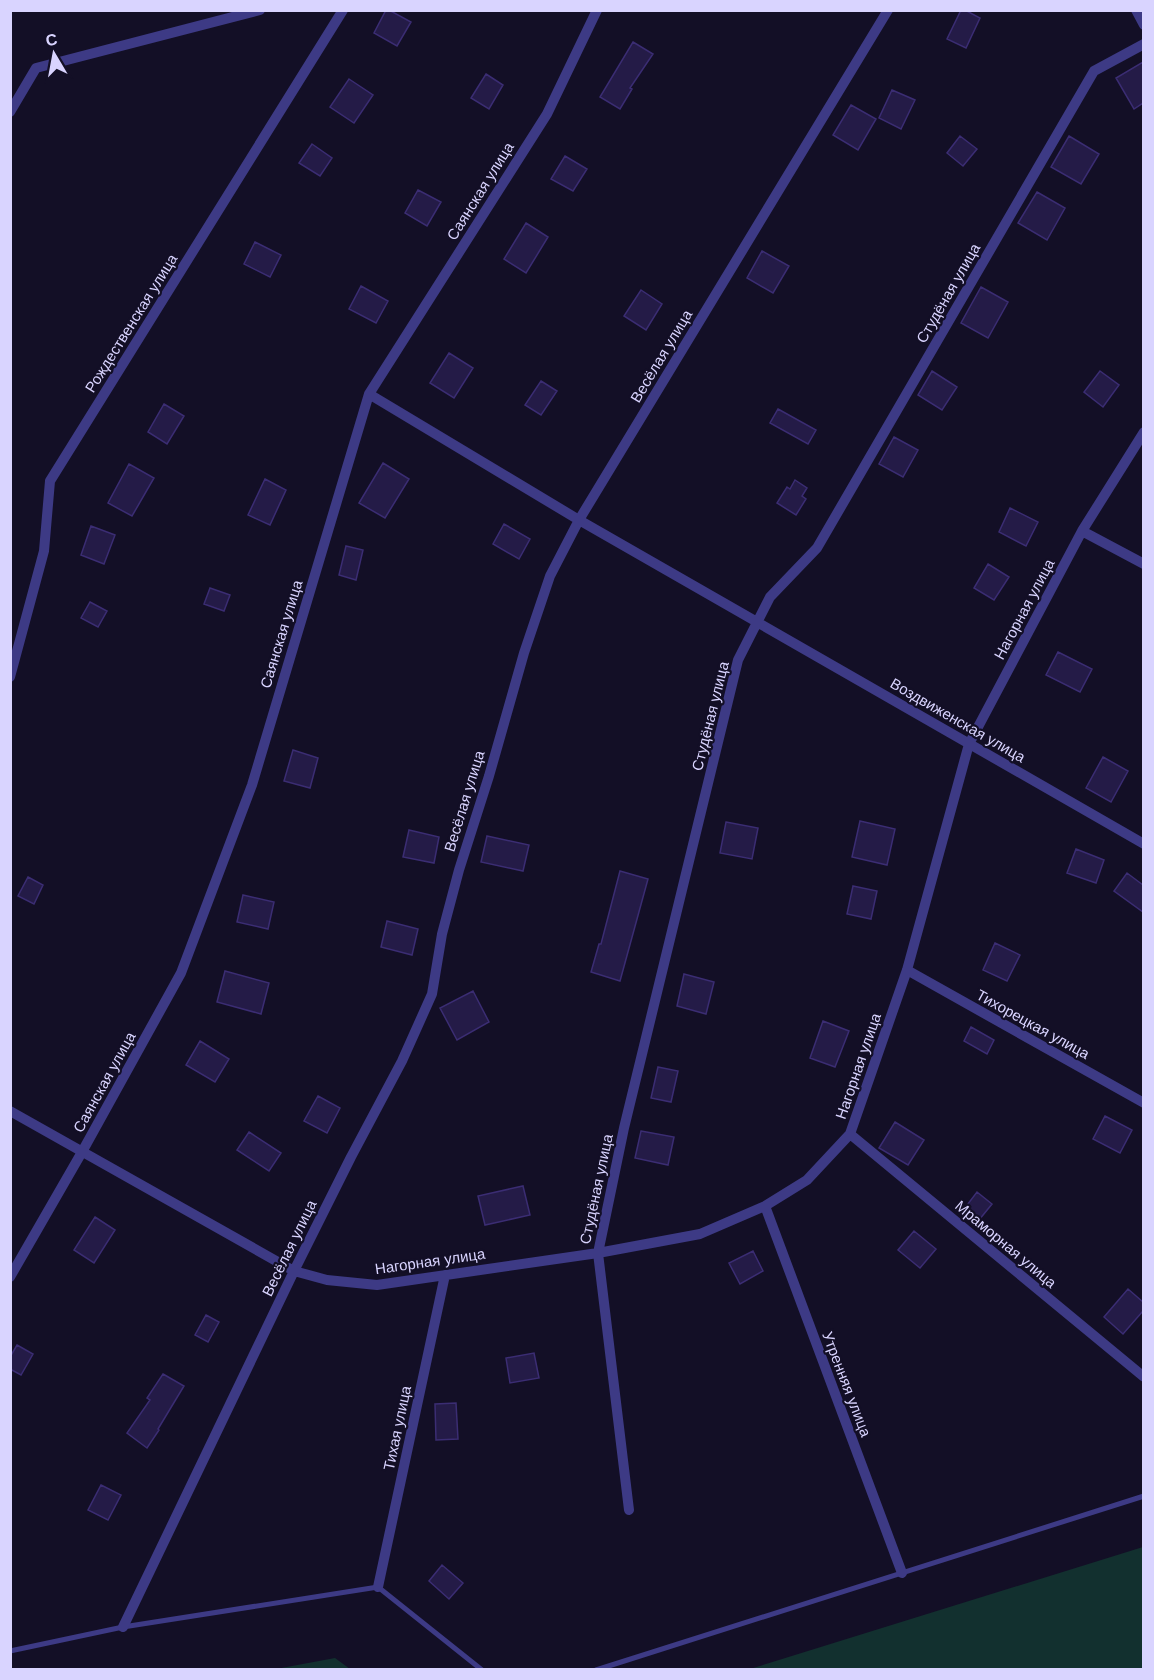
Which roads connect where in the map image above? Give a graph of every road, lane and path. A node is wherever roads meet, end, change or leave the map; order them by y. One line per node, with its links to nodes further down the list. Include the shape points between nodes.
1 (260, 10): 8 (street, via 36,68)
2 (343, 10): 15 (street, Рождественская улица, via 50,481 44,551)
3 (597, 10): 9 (street, Саянская улица, via 547,114)
4 (888, 10): 11 (street, Весёлая улица)
5 (1136, 10): 6 (street)
6 (1143, 25)
7 (1143, 44): 14 (street, Студёная улица, via 1094,71 817,548 770,597)
8 (10, 112)
9 (369, 394): 11 (street, Воздвиженская улица); 22 (street, Саянская улица, via 252,785 181,973)
10 (1143, 432): 12 (street, Нагорная улица)
11 (579, 520): 14 (street, Воздвиженская улица); 25 (street, Весёлая улица, via 550,576 524,653 453,891 432,994 402,1061)
12 (1082, 531): 13 (street); 16 (street, Нагорная улица)
13 (1143, 564)
14 (757, 622): 16 (street, Воздвиженская улица); 24 (street, Студёная улица, via 738,660)
15 (10, 677)
16 (969, 744): 17 (street, Воздвиженская улица); 18 (street, Нагорная улица)
17 (1143, 844)
18 (908, 970): 19 (street, Тихорецкая улица); 21 (street, Нагорная улица)
19 (1143, 1103)
20 (10, 1111): 22 (street, Нагорная улица)
21 (850, 1134): 23 (street, Нагорная улица, via 807,1180); 28 (street, Мраморная улица)
22 (82, 1152): 25 (street, Нагорная улица); 27 (street, Саянская улица)
23 (765, 1206): 24 (street, Нагорная улица, via 700,1234); 31 (street, Утренняя улица)
24 (598, 1252): 26 (street, Нагорная улица); 30 (street, Студёная улица)
25 (294, 1270): 26 (street, Нагорная улица, via 327,1280 377,1285); 33 (street, Весёлая улица)
26 (445, 1275): 32 (street, Тихая улица)
27 (10, 1277)
28 (1143, 1377)
29 (1143, 1496): 31 (lane)
30 (629, 1510)
31 (902, 1573): 36 (lane)
32 (378, 1587): 33 (lane); 35 (lane)
33 (123, 1627): 34 (lane)
34 (10, 1651)
35 (482, 1670)
36 (596, 1670)

